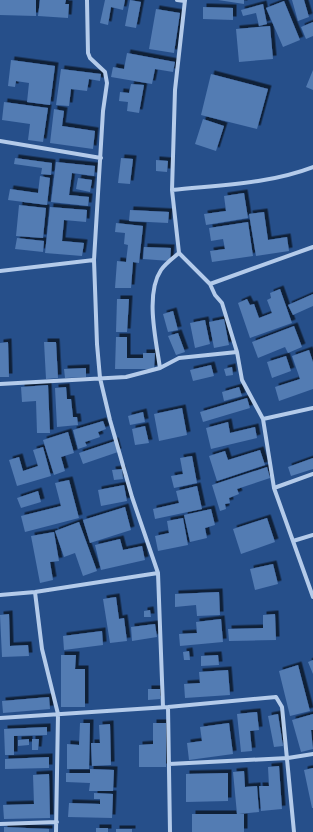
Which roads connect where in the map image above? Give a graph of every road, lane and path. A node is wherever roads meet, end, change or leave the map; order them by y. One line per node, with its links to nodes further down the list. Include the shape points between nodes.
1 (88, 0): 5 (street, via 88,53 105,72 106,78)
2 (177, 0): 3 (street)
3 (185, 1): 7 (street, via 175,90)
4 (0, 141): 5 (street)
5 (101, 158): 10 (street)
6 (313, 167): 7 (street, via 287,175)
7 (172, 190): 9 (street)
8 (313, 247): 12 (street)
9 (179, 253): 12 (street); 14 (street, via 162,269 153,292)
10 (94, 260): 11 (street); 15 (street, via 94,305)
11 (0, 271)
12 (210, 284): 13 (street, via 222,303)
13 (237, 352): 14 (street, via 179,358); 18 (street, via 242,380)
14 (160, 368): 15 (street, via 126,377)
15 (100, 378): 16 (street); 23 (street, via 132,497)
16 (0, 384)
17 (313, 408): 18 (street)
18 (263, 419): 20 (street)
19 (313, 474): 20 (street)
20 (274, 488): 22 (street)
21 (313, 535): 22 (street)
22 (293, 541): 26 (street)
23 (158, 573): 24 (street); 27 (street)
24 (35, 592): 25 (street); 28 (street, via 42,649)
25 (0, 595)
26 (313, 597)
27 (165, 707): 28 (street); 31 (street, via 276,697 282,707); 32 (street)
28 (58, 714): 29 (street); 33 (street)
29 (0, 718)
30 (313, 754): 31 (street)
31 (288, 758): 32 (street); 37 (street)
32 (169, 764): 36 (street)
33 (57, 822): 34 (street); 35 (street)
34 (0, 824)
35 (56, 832)
36 (170, 832)
37 (294, 832)

